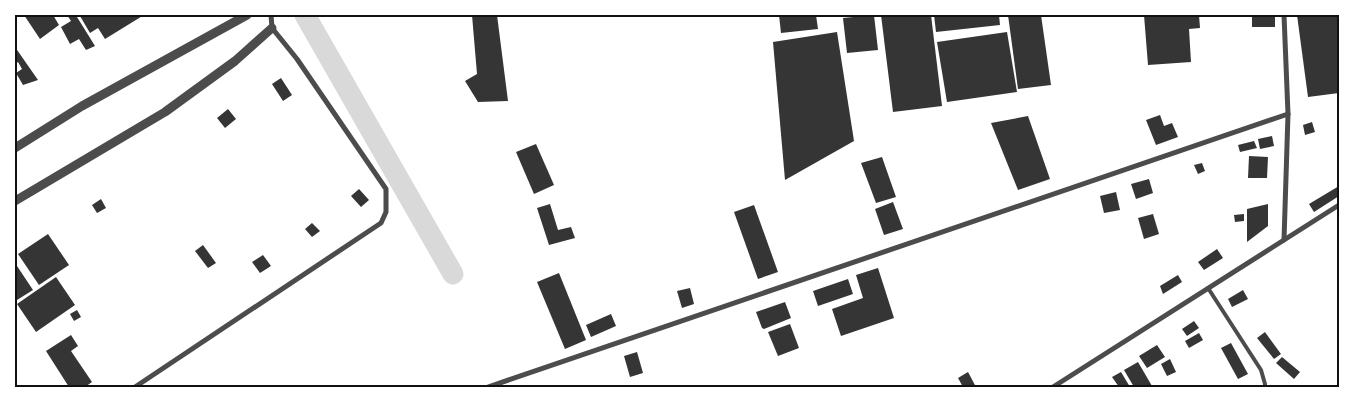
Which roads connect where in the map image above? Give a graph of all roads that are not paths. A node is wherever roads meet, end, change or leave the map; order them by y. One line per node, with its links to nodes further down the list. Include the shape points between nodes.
1 (247, 15): 6 (street, via 82,106)
2 (270, 15): 4 (street)
3 (1284, 15): 5 (street)
4 (272, 28): 7 (street, via 235,61 165,112); 11 (street, via 386,189 386,212 381,223)
5 (1288, 114): 9 (street); 12 (street)
6 (15, 148)
7 (15, 202)
8 (1339, 205): 9 (street)
9 (1284, 240): 10 (street)
10 (1208, 288): 13 (street); 14 (lane, via 1261,370)
11 (135, 387)
12 (488, 387)
13 (1053, 387)
14 (1265, 387)

